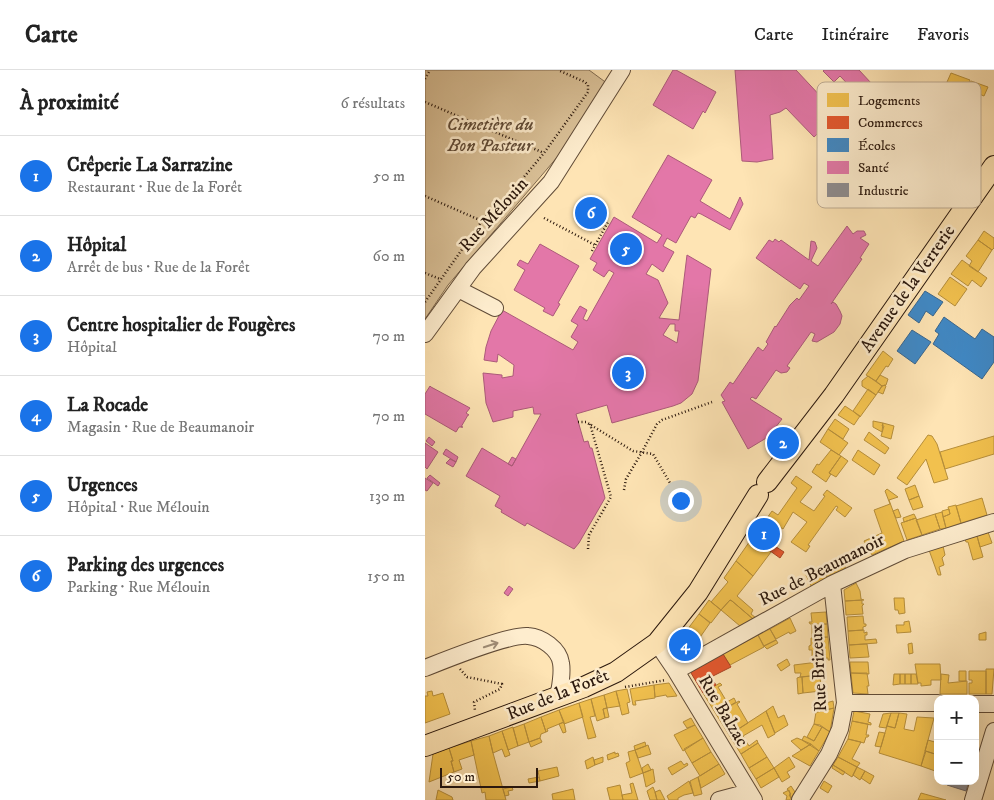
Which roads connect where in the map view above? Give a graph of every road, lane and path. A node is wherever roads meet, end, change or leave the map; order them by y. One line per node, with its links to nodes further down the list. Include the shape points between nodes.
1 (431, 70): 4 (path)
2 (558, 70): 6 (path, via 585,82 588,92)
3 (617, 71): 18 (street, Rue Mélouin, via 551,182)
4 (425, 79)
5 (425, 102): 6 (path)
6 (544, 153): 12 (path, via 499,207)
7 (994, 166): 8 (main road, Avenue de la Verrerie)
8 (981, 185)
9 (425, 196): 12 (path)
10 (965, 208): 22 (main road, Avenue de la Verrerie)
11 (544, 218): 14 (path)
12 (482, 221): 17 (path)
13 (608, 222): 14 (path)
14 (595, 245): 15 (path)
15 (592, 251)
16 (425, 273): 17 (path)
17 (440, 279): 19 (path)
18 (458, 289): 20 (street); 21 (street, Rue Mélouin)
19 (425, 302)
20 (495, 308)
21 (425, 334)
22 (856, 363): 32 (main road, Rue de la Forêt, via 762,488 698,592)
23 (712, 402): 26 (path, via 662,420)
24 (578, 422): 25 (path)
25 (590, 424): 26 (path, via 633,451); 30 (path, via 611,497 589,535)
26 (642, 452): 27 (path, via 653,454); 28 (path, via 626,479)
27 (670, 483)
28 (624, 490)
29 (994, 522): 31 (street, Rue de Beaumanoir, via 905,550)
30 (588, 549)
31 (832, 584): 35 (street, Rue de Beaumanoir); 38 (street, Rue Brizeux)
32 (657, 644): 35 (street, Rue Balzac); 37 (main road, Rue de la Forêt, via 616,672)
33 (448, 659): 34 (street); 37 (street, one-way to 37, via 515,637 528,636 547,643 561,661); 42 (path, via 467,677 502,684 500,689 474,702)
34 (425, 668)
35 (678, 674): 36 (path); 45 (street, Rue Balzac)
36 (622, 687)
37 (558, 698): 42 (main road, Rue de la Forêt)
38 (845, 703): 39 (street); 47 (street, Rue Brizeux, via 840,729 829,754)
39 (934, 703)
40 (979, 704): 41 (street)
41 (994, 704)
42 (476, 728): 44 (main road, Rue de la Forêt)
43 (994, 731): 48 (street)
44 (425, 748)
45 (751, 796): 46 (street)
46 (719, 800)
47 (801, 800)
48 (973, 800)

